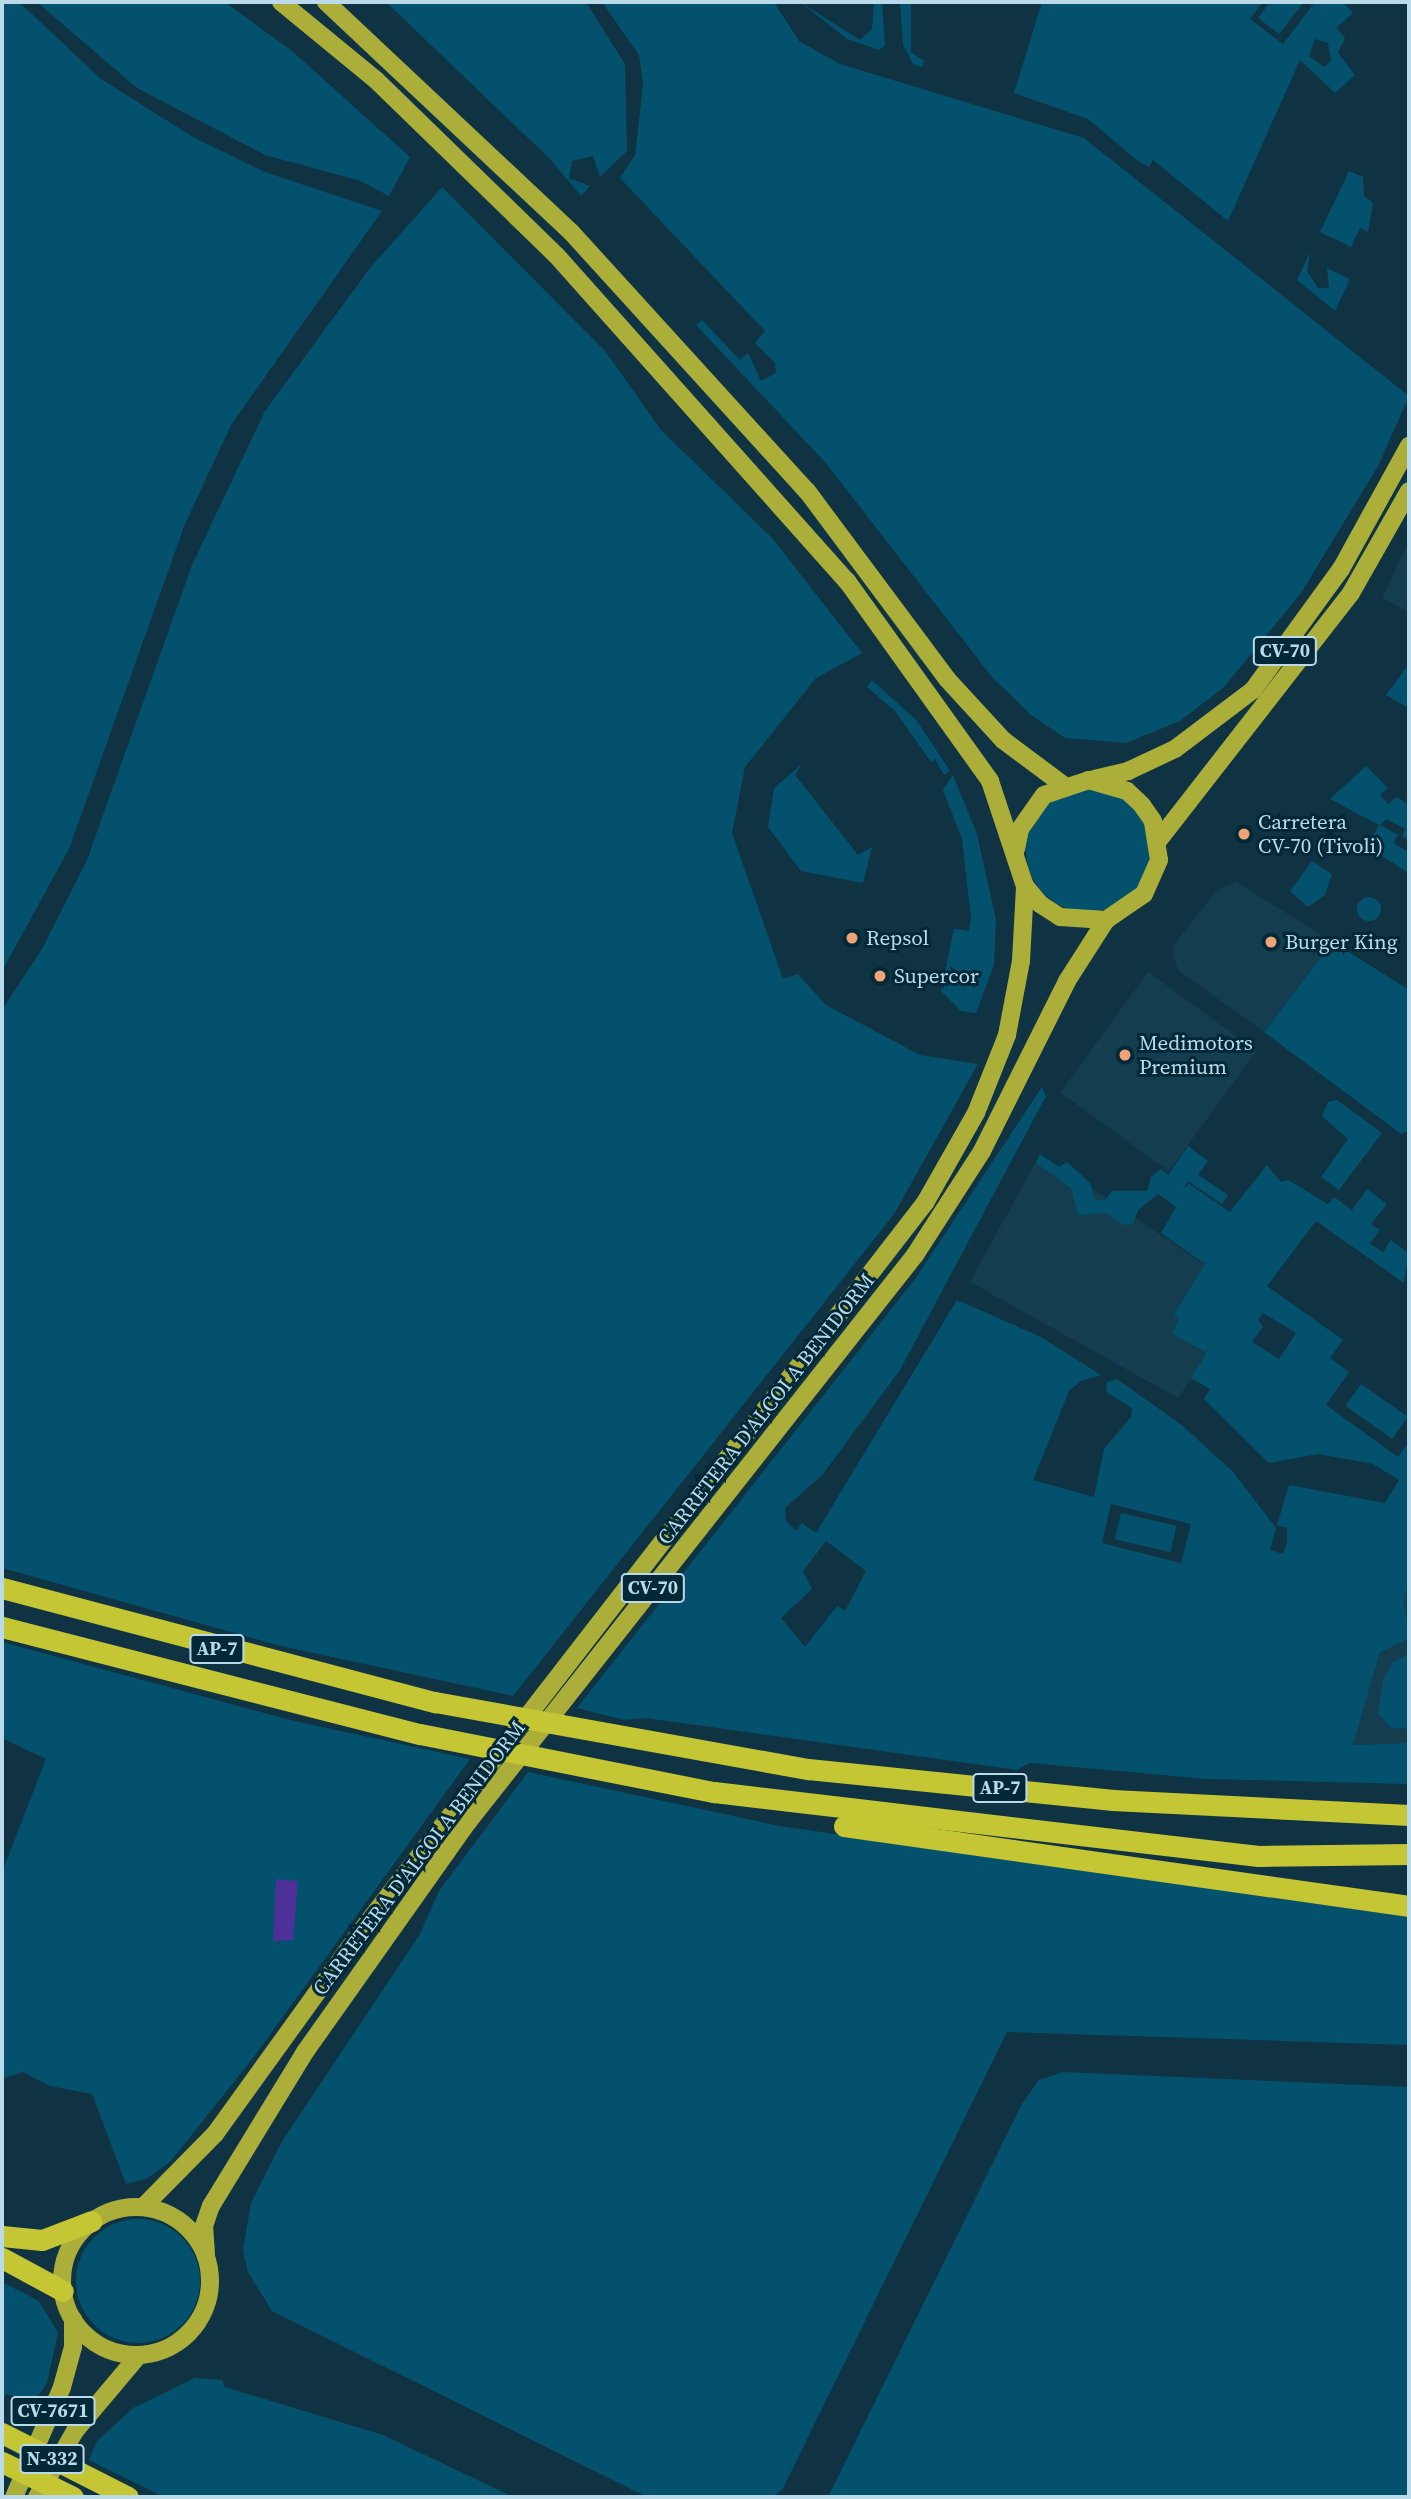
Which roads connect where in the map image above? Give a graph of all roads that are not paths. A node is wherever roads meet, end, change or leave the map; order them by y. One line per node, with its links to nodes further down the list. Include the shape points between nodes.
1 (281, 2): 8 (main road, via 376,80 509,206 636,340 838,570 990,781)
2 (326, 2): 6 (main road, via 571,232 807,491 947,679 1003,740)
3 (1409, 446): 5 (main road, CV-70, via 1341,569 1253,690 1175,750 1128,771)
4 (1409, 491): 7 (main road, CV-70, via 1351,593)
5 (1089, 780): 6 (main road, CV-70); 7 (main road, CV-70, via 1127,791 1147,813)
6 (1062, 784): 8 (main road, CV-70, via 1029,810)
7 (1158, 841): 10 (main road, CV-70, via 1159,860 1144,894)
8 (1016, 849): 9 (main road, CV-70)
9 (1025, 886): 10 (main road, via 1060,917); 17 (main road, CARRETERA D'ALCOI A BENIDORM / CV-70, via 1021,961 1007,1035 965,1136 925,1203 368,1922 215,2134)
10 (1106, 920): 20 (main road, CARRETERA D'ALCOI A BENIDORM / CV-70, via 1073,970 995,1127 915,1255 468,1822 305,2052 211,2206 204,2226)
11 (2, 1588): 14 (highway, AP-7, via 435,1702 807,1769 1113,1800)
12 (2, 1627): 13 (highway, AP-7, via 420,1734)
13 (714, 1792): 15 (highway, AP-7, via 1258,1856); 16 (highway, via 807,1820)
14 (1409, 1815)
15 (1409, 1854)
16 (1409, 1906)
17 (143, 2207): 18 (main road, via 116,2210); 20 (main road, via 181,2221)
18 (92, 2221): 19 (highway, via 41,2240); 22 (main road, CV-70, via 68,2252)
19 (2, 2236)
20 (205, 2253): 24 (main road, CV-70, via 211,2276 201,2318 174,2345)
21 (2, 2258): 22 (highway)
22 (63, 2291): 23 (main road, CV-70)
23 (72, 2319): 24 (main road, CV-70, via 101,2346); 27 (main road, CV-7671, via 73,2347 62,2387)
24 (139, 2355): 28 (main road, CV-7671, via 75,2431)
25 (2, 2433): 30 (highway, N-332)
26 (2, 2462): 29 (highway, N-332)
27 (14, 2497)
28 (37, 2497)
29 (73, 2497)
30 (128, 2497)

